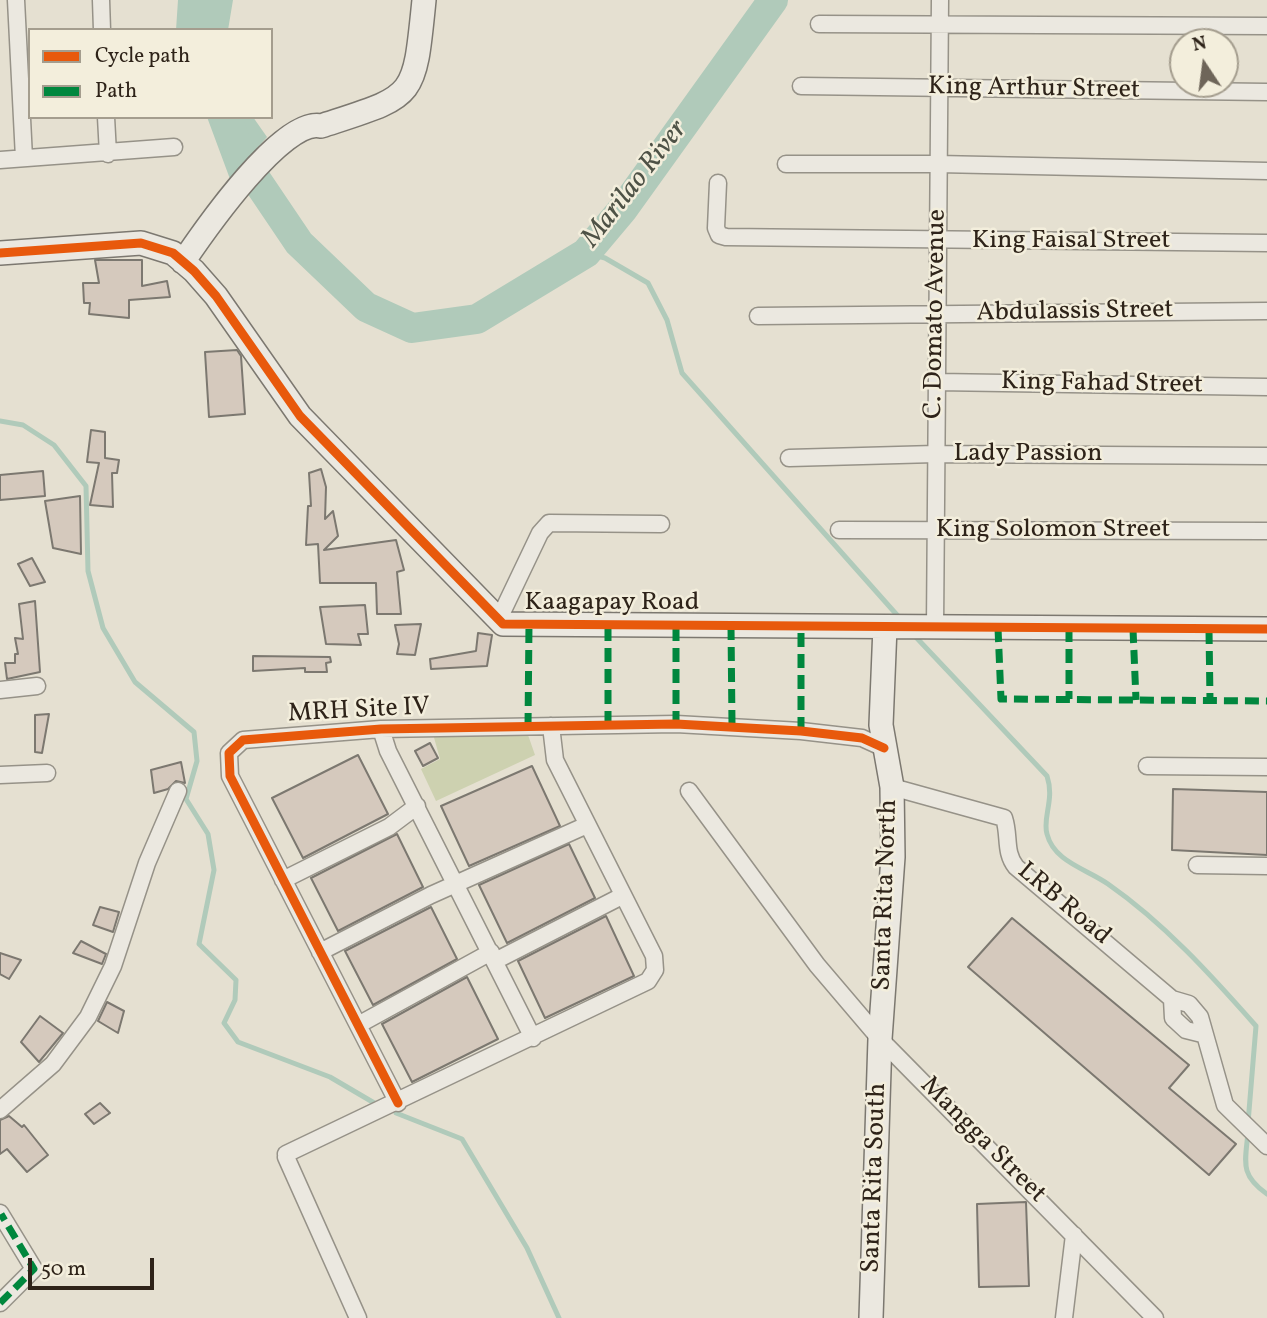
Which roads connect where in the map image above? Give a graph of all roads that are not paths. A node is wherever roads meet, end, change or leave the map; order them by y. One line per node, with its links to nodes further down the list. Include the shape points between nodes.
1 (16, 0): 15 (street)
2 (101, 0): 8 (street)
3 (425, 0): 24 (street, via 411,84 397,99 321,126 311,134 298,134 277,146 228,198)
4 (940, 0): 5 (street, C. Domato Avenue)
5 (940, 22): 6 (street); 7 (street); 10 (street, C. Domato Avenue)
6 (819, 24)
7 (1267, 26)
8 (102, 28)
9 (801, 86): 10 (street, King Arthur Street)
10 (940, 90): 11 (street, King Arthur Street); 18 (street, C. Domato Avenue)
11 (1267, 92)
12 (106, 119): 14 (street)
13 (174, 147): 14 (street)
14 (108, 154): 15 (street)
15 (24, 158): 16 (street)
16 (0, 160)
17 (786, 164): 18 (street)
18 (938, 164): 19 (street); 21 (street, C. Domato Avenue)
19 (1267, 171)
20 (718, 183): 21 (street, King Faisal Street, via 719,235)
21 (938, 241): 22 (street, King Faisal Street); 26 (street, C. Domato Avenue)
22 (1267, 243)
23 (0, 253): 24 (street, Kaagapay Road, via 141,243 163,249)
24 (183, 262): 37 (street, Kaagapay Road, via 216,296 300,416)
25 (1267, 312): 26 (street, Abdulassis Street)
26 (936, 315): 27 (street, Abdulassis Street); 28 (street, C. Domato Avenue)
27 (758, 316)
28 (937, 382): 29 (street, King Fahad Street); 30 (street, C. Domato Avenue)
29 (1267, 387)
30 (935, 454): 31 (street, Lady Passion); 32 (street, Lady Passion); 35 (street, C. Domato Avenue)
31 (1267, 456)
32 (789, 458)
33 (661, 524): 37 (street, via 549,523)
34 (839, 530): 35 (street, King Solomon Street)
35 (934, 531): 36 (street, King Solomon Street); 39 (street, C. Domato Avenue)
36 (1267, 531)
37 (498, 621): 38 (street, Kaagapay Road, via 509,625)
38 (885, 627): 39 (street, Kaagapay Road); 45 (street, Santa Rita North)
39 (935, 627): 40 (street, Kaagapay Road)
40 (1267, 629)
41 (37, 686): 42 (street)
42 (0, 690)
43 (551, 726): 44 (street, MRH Site IV); 45 (street, MRH Site IV, via 732,725 862,738); 54 (street, via 555,760)
44 (381, 729): 53 (street); 57 (street, MRH Site IV, via 243,740 229,753 230,776)
45 (884, 748): 50 (street, Santa Rita North)
46 (1147, 766): 47 (street)
47 (1267, 767)
48 (47, 773): 49 (street)
49 (0, 775)
50 (891, 787): 64 (street, Santa Rita North, via 893,857); 67 (street, LRB Road, via 1004,818 1008,857 1172,999 1174,1018 1186,1030 1202,1034 1211,1050 1225,1105)
51 (689, 790): 64 (street, Mangga Street, via 817,965)
52 (178, 791): 66 (street, via 147,863 113,966 89,1017 53,1064)
53 (417, 807): 57 (street, via 389,827); 58 (street)
54 (587, 825): 58 (street); 59 (street)
55 (1197, 865): 56 (street)
56 (1267, 866)
57 (283, 880): 60 (street, MRH Site IV)
58 (455, 885): 60 (street); 61 (street)
59 (622, 896): 61 (street); 63 (street, via 653,956 655,970 648,981)
60 (320, 951): 62 (street, MRH Site IV)
61 (493, 956): 62 (street); 63 (street)
62 (358, 1025): 65 (street, MRH Site IV)
63 (533, 1038): 65 (street)
64 (880, 1039): 69 (street, Mangga Street); 72 (street, Santa Rita South)
65 (398, 1103): 71 (street, via 286,1156)
66 (0, 1110)
67 (1261, 1141)
68 (1, 1213): 70 (street, via 34,1269)
69 (1074, 1235): 73 (street); 74 (street, Mangga Street)
70 (0, 1303)
71 (358, 1318)
72 (870, 1318)
73 (1064, 1318)
74 (1155, 1318)

